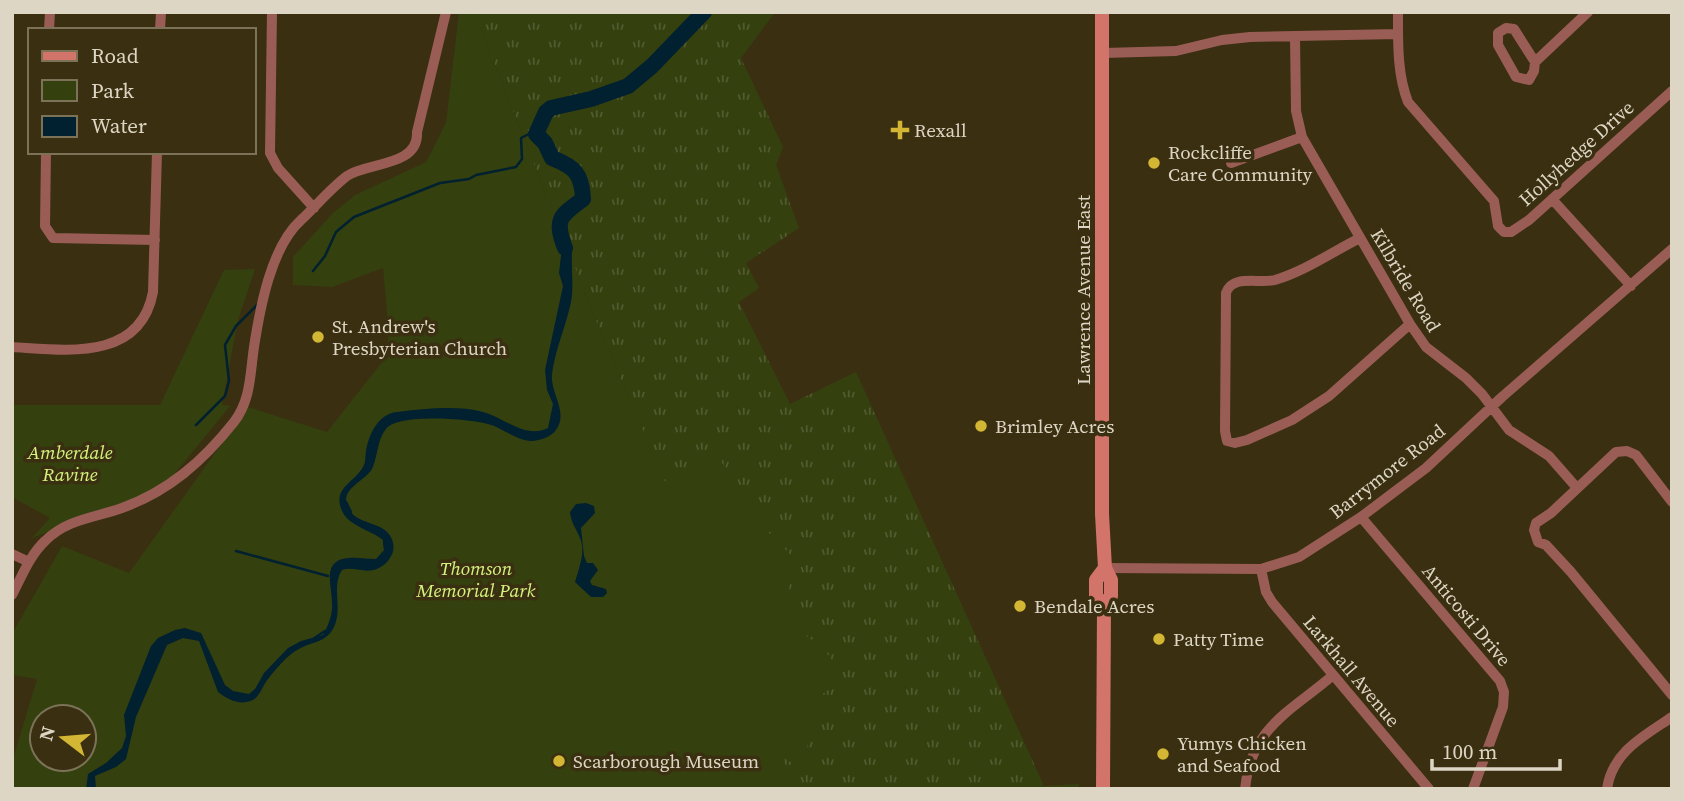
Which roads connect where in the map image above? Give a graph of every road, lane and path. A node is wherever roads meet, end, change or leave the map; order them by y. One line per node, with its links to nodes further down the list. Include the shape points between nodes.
1 (272, 12): 16 (street, via 270,153)
2 (446, 12): 16 (street, via 413,147 400,158 347,176)
3 (1102, 12): 8 (main road, Lawrence Avenue East)
4 (1398, 12): 6 (street, Hollyhedge Drive)
5 (1588, 12): 9 (street)
6 (1398, 34): 7 (street); 15 (street, Hollyhedge Drive, via 1408,102 1494,201 1498,226 1504,232 1517,228)
7 (1295, 37): 8 (street, via 1238,38 1176,51); 11 (street, Kilbride Road, via 1296,111)
8 (1104, 53): 29 (main road, Lawrence Avenue East)
9 (1535, 62): 9 (street, via 1529,80 1516,77 1498,45 1498,33 1514,29)
10 (1672, 91): 15 (street, Hollyhedge Drive)
11 (1302, 137): 14 (street); 17 (street, Kilbride Road)
12 (46, 154): 18 (street, via 45,226 53,238)
13 (157, 154): 18 (street)
14 (1231, 163)
15 (1552, 199): 20 (street)
16 (314, 208): 28 (street, via 280,248 262,307 248,396 237,419 184,474 122,508 64,527 44,541)
17 (1360, 238): 21 (street, Kilbride Road); 21 (street, via 1271,281 1228,286 1227,441 1247,440 1292,420 1329,396)
18 (155, 240): 22 (street, via 151,303 129,335 93,349)
19 (1672, 249): 20 (street, Barrymore Road)
20 (1631, 286): 23 (street, Barrymore Road)
21 (1410, 324): 23 (street, Kilbride Road, via 1426,347 1466,378)
22 (12, 347)
23 (1491, 406): 24 (street, Kilbride Road, via 1509,430 1549,456); 26 (street, Barrymore Road, via 1426,468)
24 (1577, 488): 25 (street, via 1616,453 1626,451 1636,455); 33 (street, via 1536,523 1535,538 1571,572)
25 (1672, 502)
26 (1361, 517): 30 (street, Barrymore Road, via 1299,556); 38 (street, Anticosti Drive, via 1500,681 1503,707)
27 (12, 554): 28 (street)
28 (29, 562): 31 (street)
29 (1105, 568): 30 (street, Barrymore Road); 35 (main road, Lawrence Avenue East, via 1096,580 1096,596 1104,606)
30 (1261, 569): 32 (street, Larkhall Avenue, via 1272,602)
31 (12, 595)
32 (1332, 676): 36 (street, via 1263,735 1251,755); 37 (street, Larkhall Avenue)
33 (1672, 695)
34 (1672, 717): 39 (street, via 1624,750)
35 (1103, 789)
36 (1245, 789)
37 (1429, 789)
38 (1473, 789)
39 (1607, 789)

